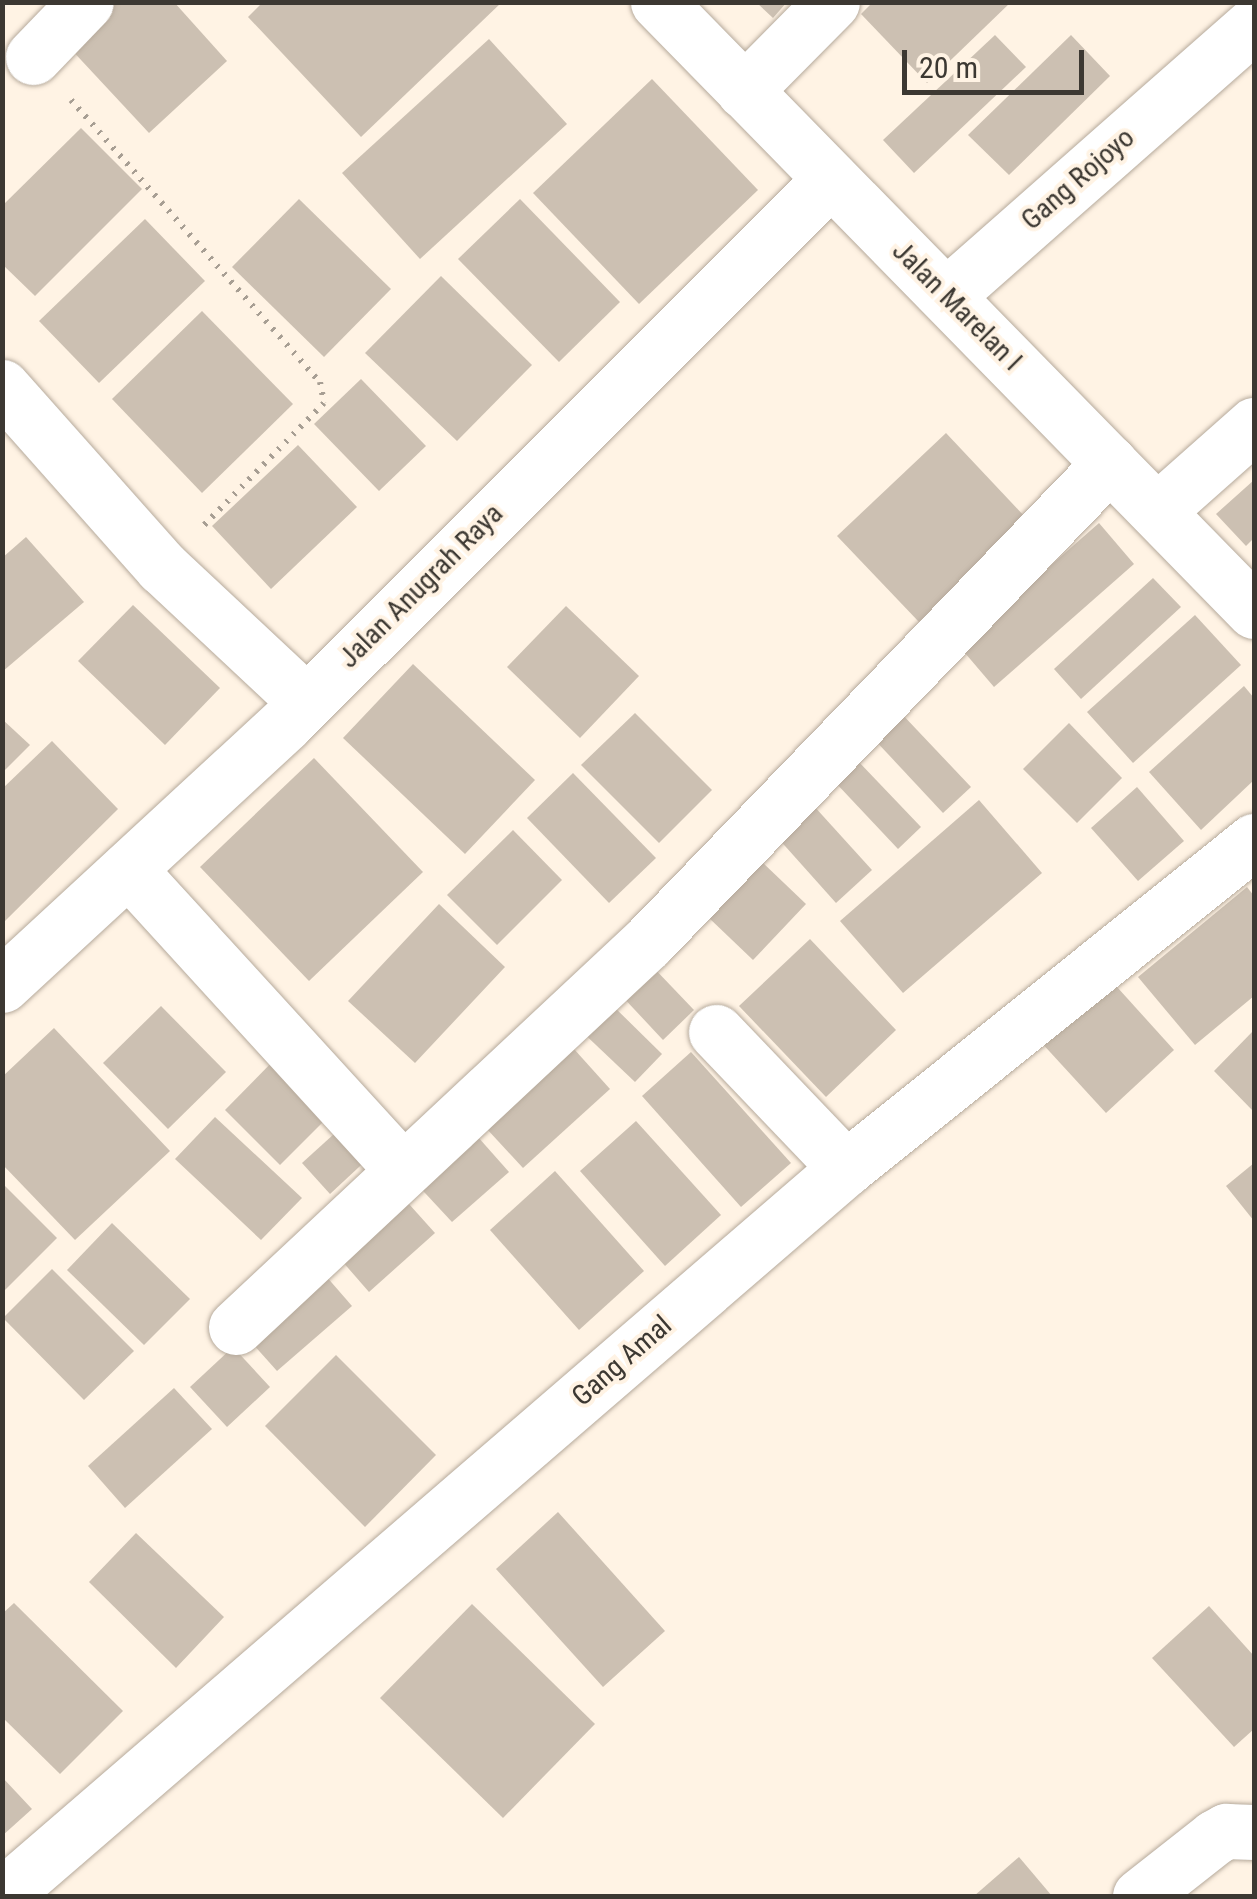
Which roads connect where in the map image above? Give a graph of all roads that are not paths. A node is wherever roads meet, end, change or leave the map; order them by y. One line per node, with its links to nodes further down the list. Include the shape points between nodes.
1 (86, 2): 5 (street)
2 (658, 2): 6 (street, Jalan Marelan I)
3 (832, 2): 6 (street)
4 (1254, 24): 8 (street, Gang Rojoyo)
5 (33, 57)
6 (744, 91): 7 (street, Jalan Marelan I)
7 (831, 180): 8 (street, Jalan Marelan I); 14 (street, Jalan Anugrah Raya)
8 (946, 295): 11 (street, Jalan Marelan I)
9 (2, 387): 14 (street, via 162,567)
10 (1254, 424): 12 (street)
11 (1110, 463): 12 (street, Jalan Marelan I); 20 (street, via 648,942)
12 (1157, 511): 13 (street, Jalan Marelan I)
13 (1254, 611)
14 (304, 702): 16 (street, Jalan Anugrah Raya)
15 (1254, 840): 19 (street, Gang Amal)
16 (128, 869): 17 (street, Jalan Anugrah Raya); 20 (street)
17 (2, 985)
18 (716, 1032): 19 (street)
19 (846, 1168): 23 (street, Gang Amal)
20 (403, 1170): 21 (street)
21 (236, 1327)
22 (1254, 1832): 24 (street, via 1216,1836)
23 (2, 1896)
24 (1140, 1896)

